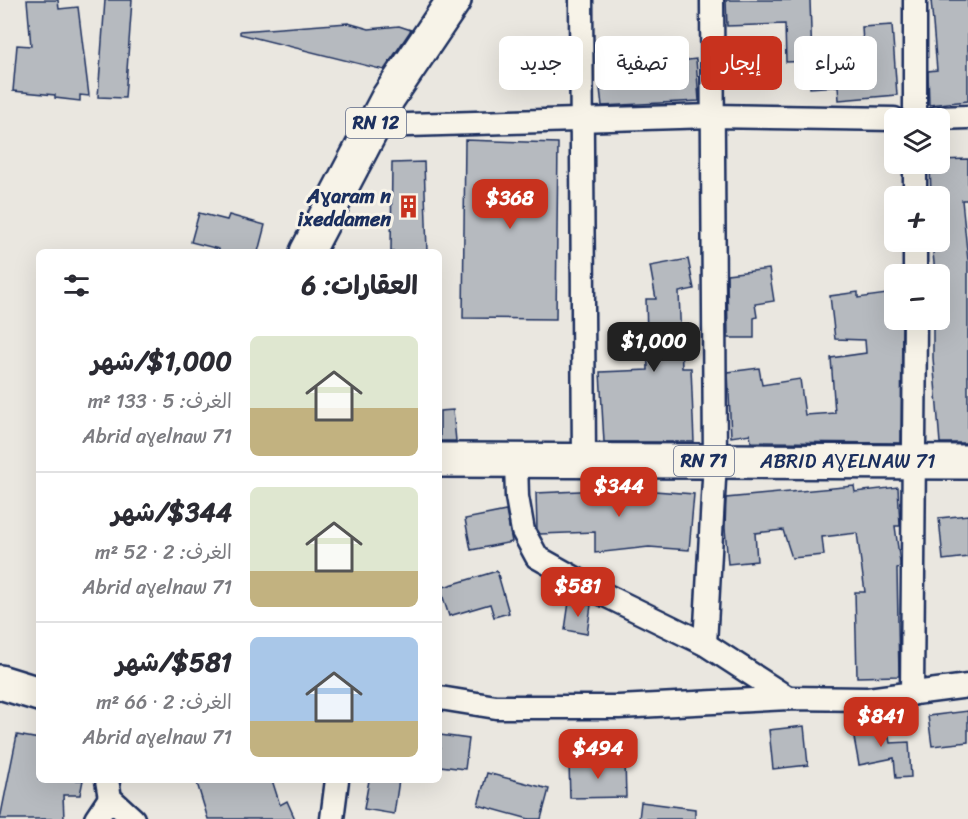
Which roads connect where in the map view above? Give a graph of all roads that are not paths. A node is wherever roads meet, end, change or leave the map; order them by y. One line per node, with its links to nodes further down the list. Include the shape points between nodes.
1 (454, 0): 11 (main road, RN 12, via 388,98)
2 (581, 0): 8 (street)
3 (712, 0): 6 (street)
4 (915, 0): 5 (street)
5 (915, 108)
6 (712, 116): 8 (street); 10 (street); 16 (street)
7 (968, 117): 9 (street)
8 (583, 118): 11 (street); 14 (street)
9 (950, 118)
10 (884, 119)
11 (375, 126): 12 (main road, RN 12)
12 (310, 249)
13 (915, 330): 17 (street)
14 (584, 459): 16 (main road, ABRID AƔELNAW 71 / RN 71); 18 (main road, ABRID AƔELNAW 71 / RN 71)
15 (442, 460): 18 (main road, ABRID AƔELNAW 71 / RN 71)
16 (715, 460): 17 (main road, ABRID AƔELNAW 71 / RN 71); 20 (street)
17 (915, 460): 19 (main road, ABRID AƔELNAW 71 / RN 71); 24 (street)
18 (516, 462): 20 (street, via 523,531 537,557)
19 (968, 462)
20 (705, 644): 26 (street)
21 (0, 682): 23 (main road)
22 (968, 686): 24 (street)
23 (36, 693)
24 (912, 694): 26 (street, via 868,699)
25 (442, 698): 26 (street, via 496,706 608,707)
26 (788, 698)
27 (337, 783): 31 (street)
28 (108, 789): 29 (street); 30 (street)
29 (96, 819)
30 (133, 819)
31 (332, 819)

